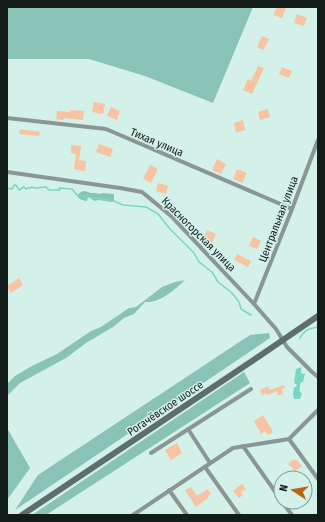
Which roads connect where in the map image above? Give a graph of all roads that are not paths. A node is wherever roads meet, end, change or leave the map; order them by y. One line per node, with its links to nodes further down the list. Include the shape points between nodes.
1 (7, 118): 4 (street, Тихая улица, via 106,130)
2 (318, 140): 4 (street, Центральная улица)
3 (7, 172): 5 (street, Красногорская улица, via 142,192 171,216)
4 (292, 209): 5 (street, Центральная улица)
5 (254, 304): 7 (street, Красногорская улица, via 276,329)
6 (318, 316): 7 (main road, Рогачёвское шоссе)
7 (282, 340): 8 (street, Красногорская улица); 20 (main road, Рогачёвское шоссе)
8 (318, 377)
9 (251, 389): 11 (street)
10 (318, 410): 12 (street)
11 (188, 429): 14 (street); 15 (street)
12 (289, 439): 13 (street); 17 (street)
13 (243, 446): 15 (street, via 233,448); 18 (street)
14 (151, 453)
15 (210, 463): 16 (street)
16 (205, 467): 19 (street); 23 (street)
17 (318, 479)
18 (273, 488)
19 (169, 490): 21 (street); 22 (street)
20 (22, 515)
21 (133, 515)
22 (187, 515)
23 (239, 515)

